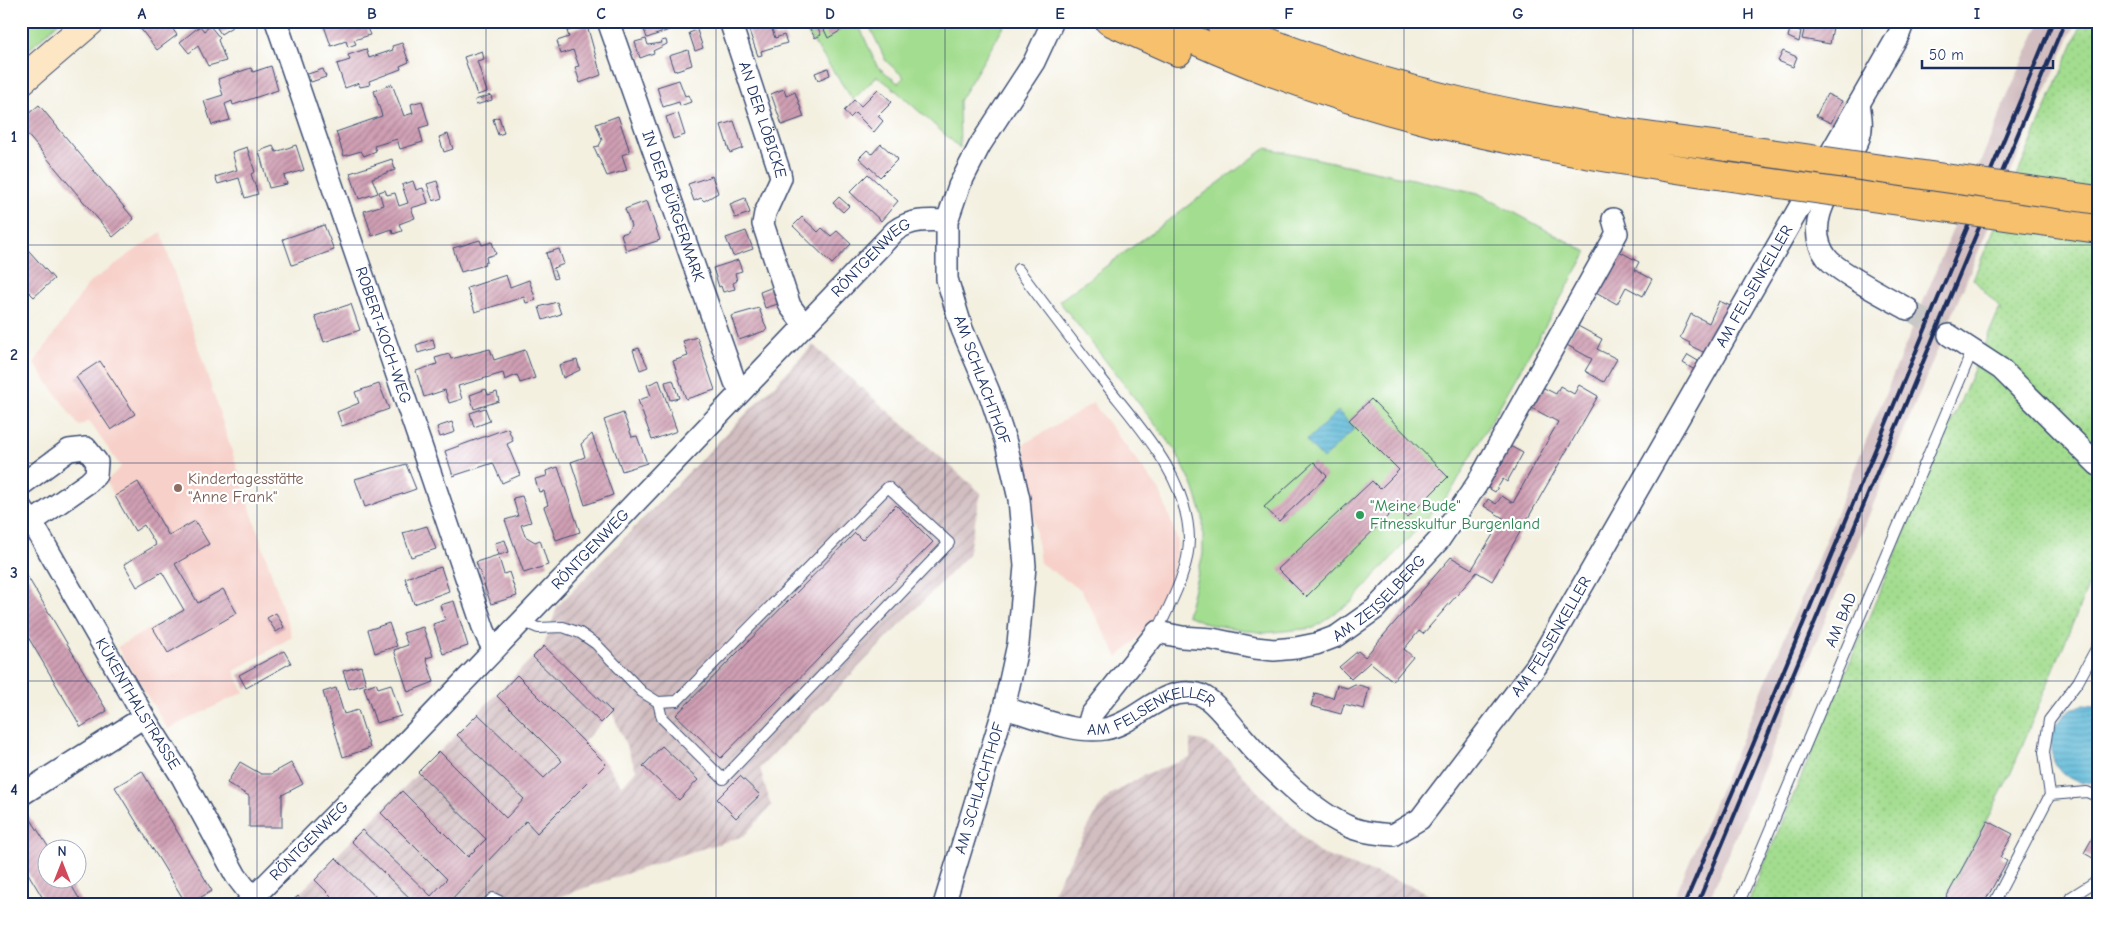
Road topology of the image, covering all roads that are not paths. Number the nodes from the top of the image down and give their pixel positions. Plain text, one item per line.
1 (91, 21) edge
2 (276, 21) edge
3 (608, 21) edge
4 (730, 21) edge
5 (1052, 21) edge
6 (1109, 21) edge
7 (1154, 21) edge
8 (1219, 21) edge
9 (1260, 21) edge
10 (1904, 21) edge
11 (1346, 70) junction
12 (21, 81) edge
13 (1306, 85) junction
14 (1859, 104) junction
15 (2098, 200) edge
16 (1613, 220) dead end
17 (947, 221) junction
18 (2098, 229) edge
19 (1018, 269) dead end
20 (1908, 310) tunnel mouth
21 (804, 326) junction
22 (1949, 334) tunnel mouth
23 (1974, 349) junction
24 (742, 390) junction
25 (2098, 465) edge
26 (21, 485) edge
27 (27, 515) edge
28 (521, 621) junction
29 (1157, 632) junction
30 (2098, 645) edge
31 (496, 648) junction
32 (658, 702) junction
33 (1004, 708) junction
34 (144, 717) junction
35 (1087, 729) junction
36 (21, 794) edge
37 (2050, 795) junction
38 (2098, 797) edge
39 (2098, 880) edge
40 (249, 901) edge
41 (486, 905) edge
42 (508, 905) edge
43 (944, 905) edge
44 (1738, 905) edge
45 (1993, 905) edge
46 (2067, 905) edge

1 - 12 main road
2 - 31 street, ROBERT-KOCH-WEG
3 - 24 street, IN DER BÜRGERMARK
4 - 21 street, AN DER LÖBICKE
5 - 17 street, AM SCHLACHTHOF
6 - 13 highway
7 - 13 highway
8 - 11 highway
9 - 11 highway
10 - 14 street, AM FELSENKELLER
11 - 15 highway, bridge
13 - 18 highway, bridge
14 - 20 street
14 - 35 street, AM FELSENKELLER
16 - 29 street, AM ZEISELBERG
17 - 21 street, RÖNTGENWEG
17 - 33 street, AM SCHLACHTHOF
19 - 29 lane
21 - 24 street, RÖNTGENWEG
22 - 23 street
23 - 25 street
23 - 44 lane, AM BAD
24 - 28 street, RÖNTGENWEG
26 - 27 street
27 - 34 street, KÜKENTHALSTRASSE
28 - 31 street, RÖNTGENWEG
28 - 32 lane
29 - 35 street
30 - 37 lane
31 - 40 street, RÖNTGENWEG
32 - 32 lane
33 - 35 street, AM FELSENKELLER
33 - 43 street, AM SCHLACHTHOF
34 - 36 street
34 - 40 street, KÜKENTHALSTRASSE
37 - 38 lane
37 - 45 lane
39 - 46 lane
41 - 42 lane

